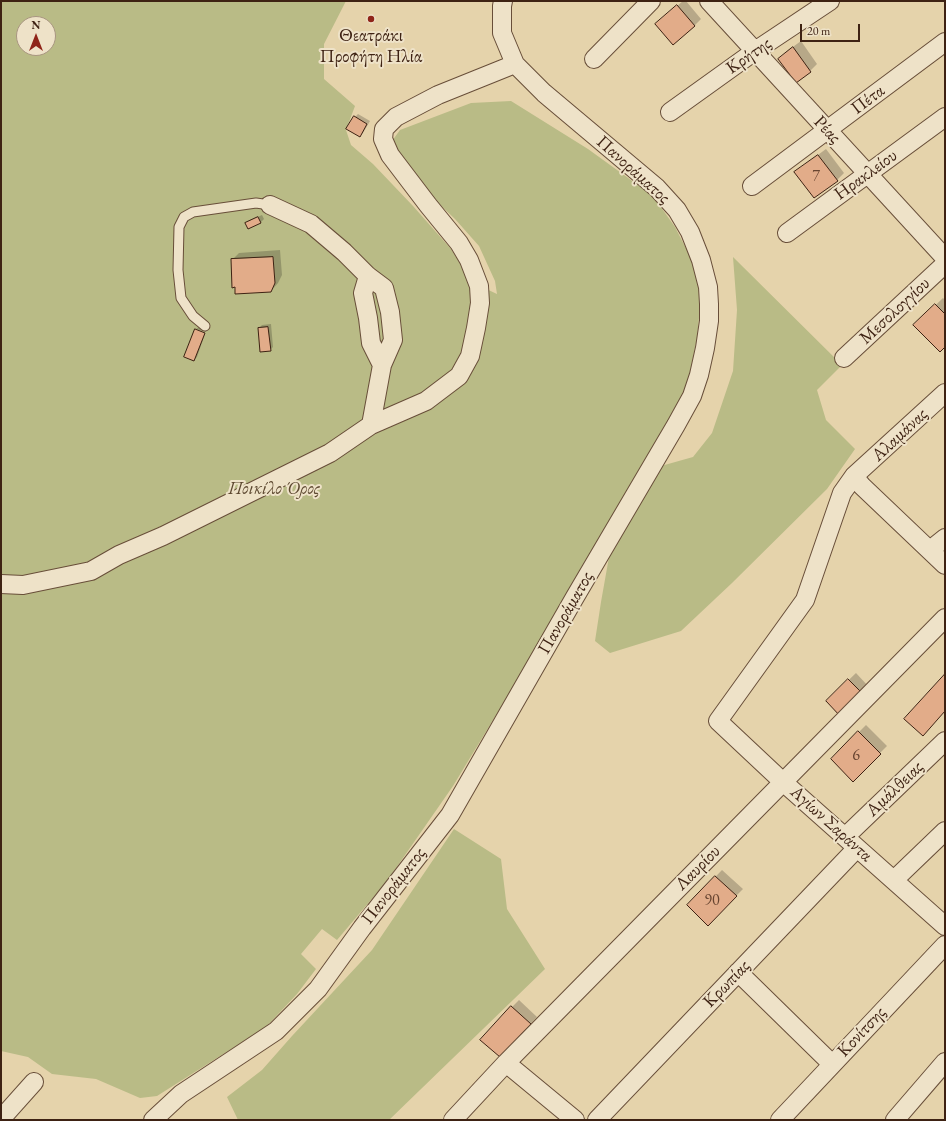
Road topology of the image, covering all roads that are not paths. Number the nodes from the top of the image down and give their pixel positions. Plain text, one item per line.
1 (503, 1) edge
2 (651, 1) edge
3 (709, 1) edge
4 (830, 1) edge
5 (945, 42) edge
6 (755, 51) junction
7 (594, 59) dead end
8 (515, 64) junction
9 (670, 112) dead end
10 (945, 117) edge
11 (827, 130) junction
12 (868, 174) junction
13 (752, 186) dead end
14 (270, 205) joint
15 (787, 233) dead end
16 (945, 258) edge
17 (945, 264) edge
18 (205, 326) dead end
19 (844, 358) dead end
20 (945, 393) edge
21 (371, 425) junction
22 (854, 476) junction
23 (945, 538) edge
24 (930, 550) junction
25 (945, 565) edge
26 (1, 584) edge
27 (945, 618) edge
28 (718, 720) joint
29 (945, 741) edge
30 (783, 782) junction
31 (945, 831) edge
32 (851, 843) junction
33 (894, 880) junction
34 (945, 926) edge
35 (945, 945) edge
36 (738, 972) junction
37 (945, 1062) edge
38 (506, 1063) junction
39 (832, 1064) junction
40 (34, 1082) dead end
41 (164, 1117) edge
42 (1, 1118) edge
43 (453, 1120) edge
44 (575, 1120) edge
45 (596, 1120) edge
46 (780, 1120) edge
47 (895, 1120) edge

1 - 8 street
2 - 7 street
3 - 6 street, Ρέας
4 - 6 street, Κρήτης
5 - 11 street, Πέτα
6 - 9 street, Κρήτης
6 - 11 street, Ρέας
8 - 21 street
8 - 41 street, Πανοράματος
10 - 12 street, Ηρακλείου
11 - 12 street, Ρέας
11 - 13 street, Πέτα
12 - 15 street, Ηρακλείου
12 - 16 street, Ρέας
14 - 18 lane
14 - 21 street
17 - 19 street, Μεσολογγίου
20 - 22 street, Αλαμάνας
21 - 26 street
22 - 24 street
22 - 28 street, Αλαμάνας
23 - 24 street
24 - 25 street
27 - 30 street, Λαυρίου
28 - 30 street, Αγίων Σαράντα
29 - 32 street, Αμάλθειας
30 - 32 street, Αγίων Σαράντα
30 - 38 street, Λαυρίου
31 - 33 street
32 - 33 street, Αγίων Σαράντα
32 - 36 street, Κρωπίας
33 - 34 street, Αγίων Σαράντα
35 - 39 street, Κονίτσης
36 - 39 street
36 - 45 street, Κρωπίας
37 - 47 street
38 - 43 street, Λαυρίου
38 - 44 street
39 - 46 street, Κονίτσης
40 - 42 street

